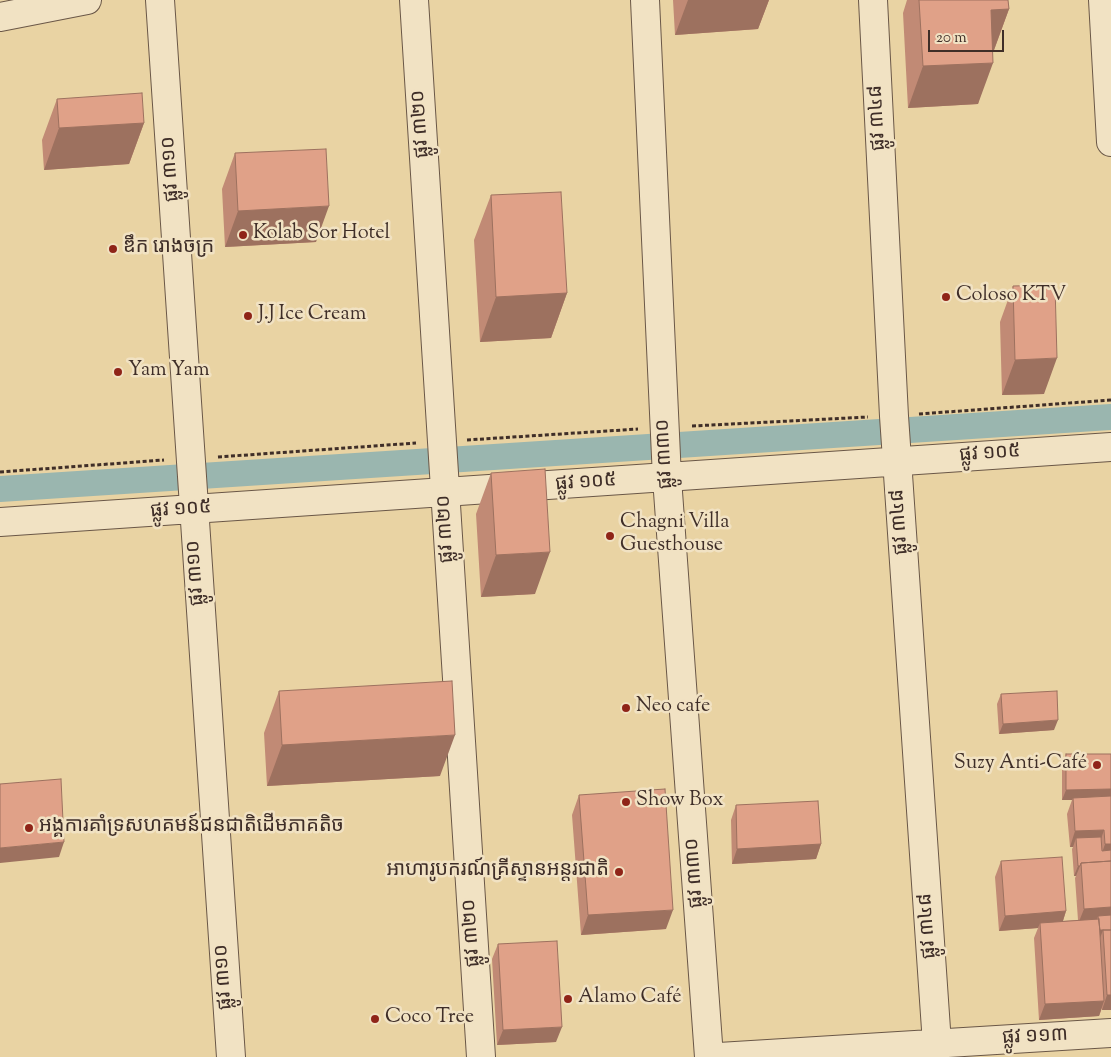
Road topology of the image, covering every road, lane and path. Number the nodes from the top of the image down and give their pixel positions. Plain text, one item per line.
1 (87, 0) edge
2 (160, 0) edge
3 (414, 0) edge
4 (645, 0) edge
5 (873, 0) edge
6 (1103, 0) edge
7 (0, 17) edge
8 (1111, 142) edge
9 (1111, 400) edge
10 (894, 416) junction
11 (664, 427) junction
12 (442, 442) junction
13 (1111, 447) edge
14 (897, 454) junction
15 (190, 459) junction
16 (666, 469) junction
17 (0, 472) edge
18 (444, 484) junction
19 (192, 498) junction
20 (0, 522) edge
21 (1111, 1033) edge
22 (937, 1044) junction
23 (231, 1057) edge
24 (481, 1057) edge
25 (709, 1057) edge
26 (719, 1057) edge

1 - 7 street
2 - 15 street, ផ្លូវ ៣១០
3 - 12 street, ផ្លូវ ៣២០
4 - 11 street, ផ្លូវ ៣៣០
5 - 10 street, ផ្លូវ ៣៤៨
6 - 8 street
9 - 10 path
10 - 11 path
10 - 14 street, ផ្លូវ ៣៤៨
11 - 12 path
11 - 16 street, ផ្លូវ ៣៣០
12 - 15 path
12 - 18 street, ផ្លូវ ៣២០
13 - 14 street, ផ្លូវ ១០៥
14 - 16 street, ផ្លូវ ១០៥
14 - 22 street, ផ្លូវ ៣៤៨
15 - 17 path
15 - 19 street, ផ្លូវ ៣១០
16 - 18 street, ផ្លូវ ១០៥
16 - 25 street, ផ្លូវ ៣៣០
18 - 19 street, ផ្លូវ ១០៥
18 - 24 street, ផ្លូវ ៣២០
19 - 20 street, ផ្លូវ ១០៥
19 - 23 street, ផ្លូវ ៣១០
21 - 22 street, ផ្លូវ ១១៣
22 - 26 street, ផ្លូវ ១១៣

